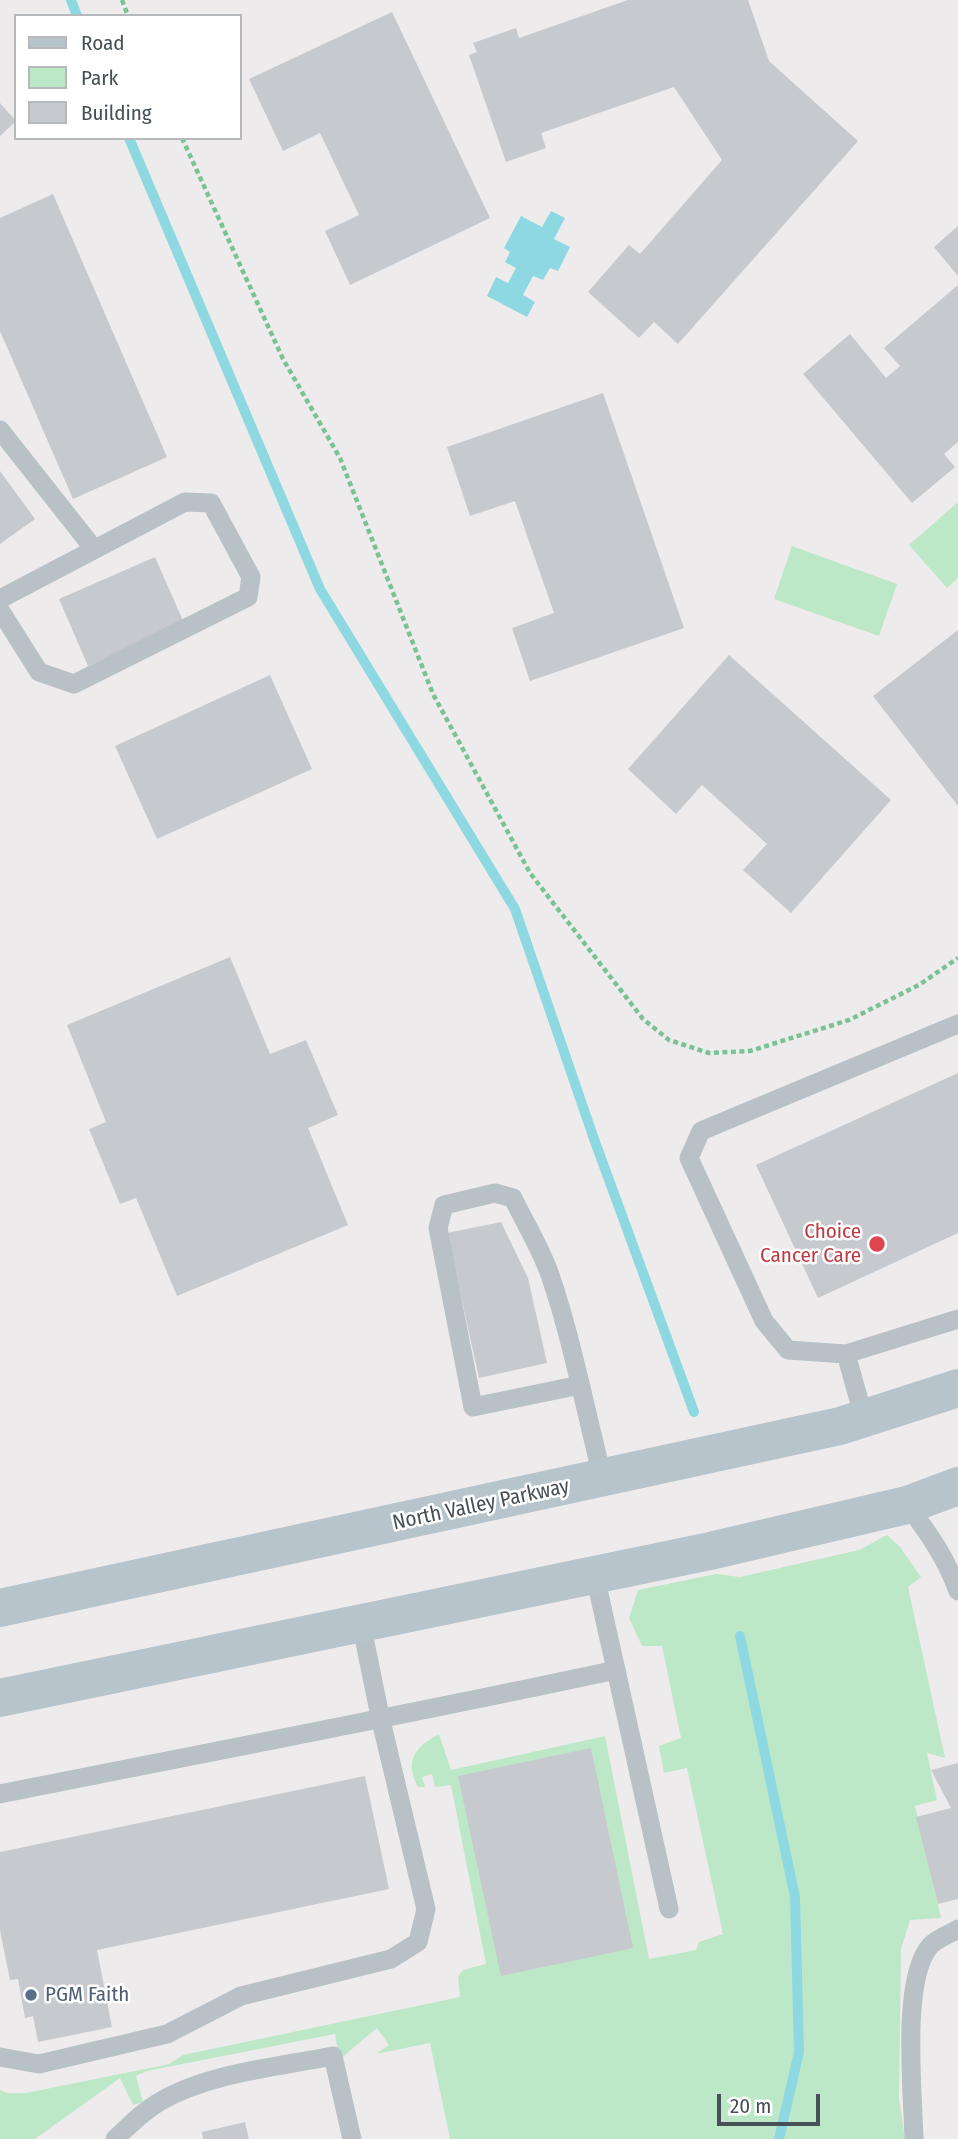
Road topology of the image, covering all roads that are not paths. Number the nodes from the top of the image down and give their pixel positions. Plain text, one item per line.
1 (0, 430) edge
2 (94, 549) junction
3 (0, 598) edge
4 (0, 610) edge
5 (958, 1024) edge
6 (958, 1319) edge
7 (846, 1353) junction
8 (580, 1385) junction
9 (958, 1388) edge
10 (864, 1418) junction
11 (603, 1479) junction
12 (958, 1486) edge
13 (907, 1504) junction
14 (596, 1576) junction
15 (958, 1591) edge
16 (0, 1608) edge
17 (361, 1623) junction
18 (616, 1670) junction
19 (0, 1698) edge
20 (381, 1721) junction
21 (0, 1794) edge
22 (669, 1909) dead end
23 (958, 1929) edge
24 (0, 2057) edge
25 (115, 2139) edge
26 (352, 2139) edge
27 (914, 2139) edge

1 - 2 lane
2 - 3 lane
2 - 4 lane
5 - 7 lane
6 - 7 lane
7 - 10 lane
8 - 8 lane
8 - 11 lane
9 - 10 main road, North Valley Parkway
10 - 11 main road, North Valley Parkway
11 - 16 main road, North Valley Parkway
12 - 13 main road
13 - 14 main road
13 - 15 lane
14 - 17 main road
14 - 18 lane
17 - 19 main road
17 - 20 lane
18 - 20 lane
18 - 22 lane
20 - 21 lane
20 - 24 lane
23 - 27 lane
25 - 26 lane

